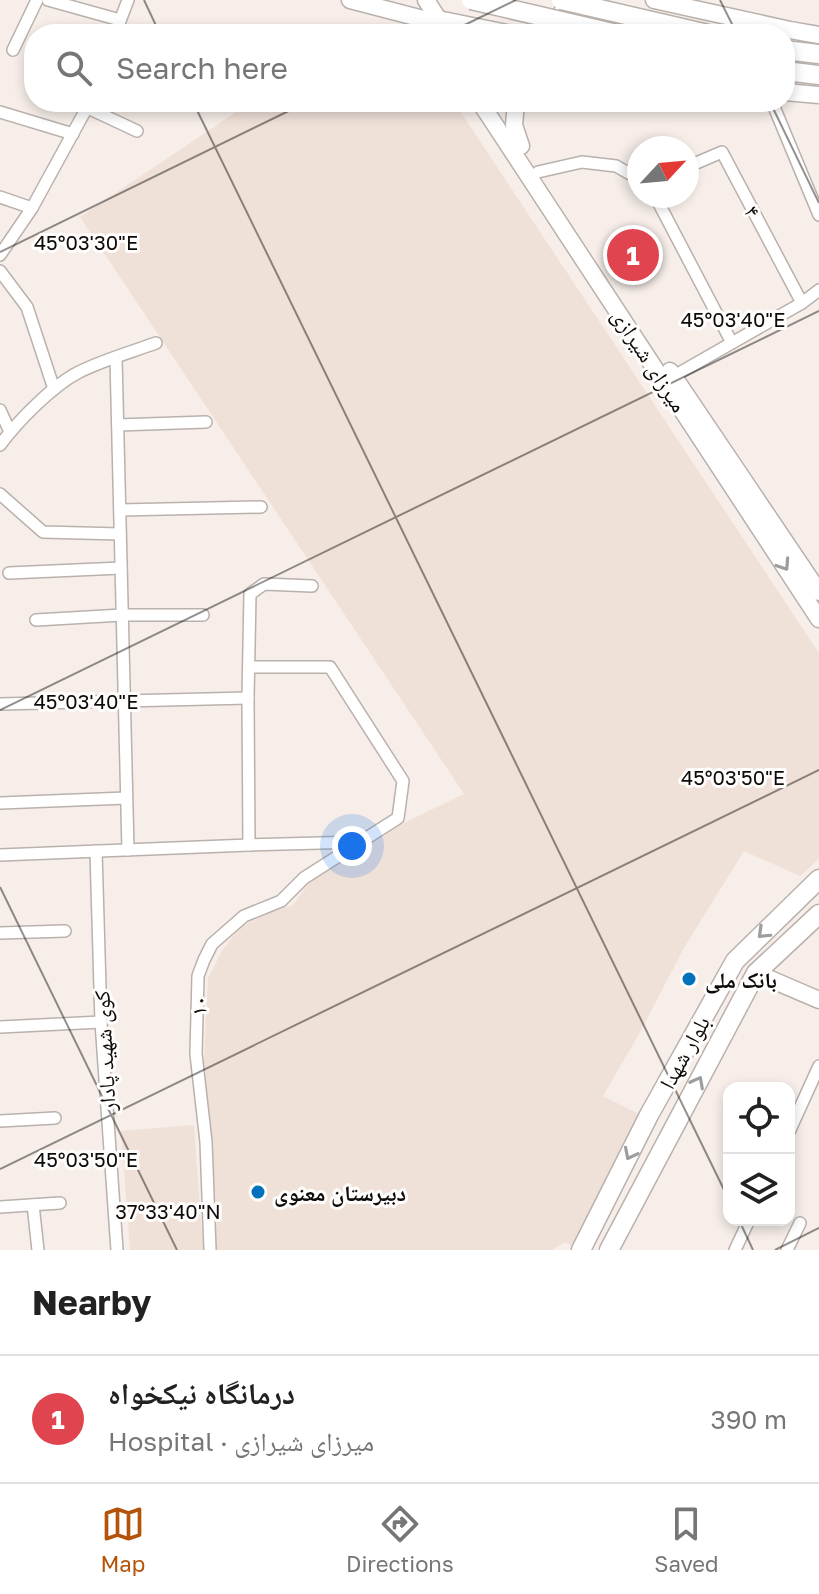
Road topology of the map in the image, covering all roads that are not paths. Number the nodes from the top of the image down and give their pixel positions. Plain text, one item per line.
1 (37, 0) edge
2 (48, 0) edge
3 (128, 0) edge
4 (350, 0) edge
5 (414, 0) edge
6 (426, 0) edge
7 (471, 0) edge
8 (561, 0) edge
9 (569, 0) edge
10 (654, 0) edge
11 (120, 20) junction
12 (25, 24) edge
13 (119, 24) edge
14 (433, 24) edge
15 (562, 24) edge
16 (574, 24) edge
17 (665, 24) edge
18 (767, 24) edge
19 (24, 27) edge
20 (795, 30) edge
21 (819, 35) edge
22 (13, 50) dead end
23 (795, 51) edge
24 (819, 54) edge
25 (795, 72) edge
26 (819, 75) edge
27 (795, 93) edge
28 (819, 95) edge
29 (0, 112) edge
30 (85, 112) edge
31 (102, 112) edge
32 (487, 112) edge
33 (499, 112) edge
34 (515, 112) edge
35 (776, 112) edge
36 (137, 131) dead end
37 (73, 134) junction
38 (521, 146) junction
39 (699, 162) edge
40 (538, 172) junction
41 (627, 172) edge
42 (0, 197) edge
43 (32, 208) junction
44 (661, 208) edge
45 (819, 215) edge
46 (0, 255) edge
47 (0, 271) edge
48 (819, 290) edge
49 (802, 303) junction
50 (156, 343) dead end
51 (732, 343) junction
52 (116, 358) junction
53 (674, 376) junction
54 (54, 389) junction
55 (0, 410) edge
56 (206, 422) dead end
57 (118, 425) junction
58 (10, 432) junction
59 (0, 445) edge
60 (0, 494) edge
61 (261, 507) dead end
62 (120, 510) junction
63 (120, 534) junction
64 (121, 568) junction
65 (9, 573) dead end
66 (312, 586) dead end
67 (819, 592) edge
68 (122, 615) junction
69 (203, 615) dead end
70 (819, 619) edge
71 (36, 620) dead end
72 (249, 667) junction
73 (248, 698) junction
74 (124, 702) junction
75 (0, 704) edge
76 (126, 798) junction
77 (0, 803) edge
78 (358, 842) junction
79 (249, 845) junction
80 (128, 850) junction
81 (96, 851) junction
82 (0, 855) edge
83 (818, 883) edge
84 (819, 914) edge
85 (65, 931) dead end
86 (0, 933) edge
87 (756, 973) junction
88 (819, 1000) edge
89 (101, 1022) junction
90 (0, 1027) edge
91 (819, 1066) edge
92 (55, 1118) dead end
93 (795, 1119) edge
94 (0, 1121) edge
95 (60, 1203) dead end
96 (33, 1205) junction
97 (0, 1207) edge
98 (800, 1223) dead end
99 (746, 1226) edge
100 (38, 1250) edge
101 (117, 1250) edge
102 (210, 1250) edge
103 (581, 1250) edge
104 (609, 1250) edge
105 (735, 1250) edge
106 (787, 1250) edge

1 - 12 street
2 - 11 street
3 - 11 street
4 - 14 main road
5 - 14 main road
6 - 14 main road
7 - 16 main road, bridge
8 - 17 main road, bridge
9 - 15 main road
10 - 18 main road
11 - 13 street
19 - 22 street
20 - 21 main road
23 - 24 main road
25 - 26 main road
27 - 28 main road
29 - 37 street
30 - 37 street
31 - 36 street
32 -> 70 main road, میرزای شیرازی
33 - 38 main road, میرزای شیرازی
34 - 38 main road
35 - 45 street
37 - 43 street
38 - 40 main road, میرزای شیرازی
39 - 49 street, ۴
40 - 41 street
40 - 53 main road, میرزای شیرازی
42 - 43 street
43 - 46 street
44 - 51 street
47 - 54 street
48 - 49 street
49 - 51 street
50 - 52 street
51 - 53 street
52 - 54 street
52 - 57 street
53 - 67 main road, میرزای شیرازی
54 - 58 street
55 - 58 street
56 - 57 street
57 - 62 street
58 - 59 street
60 - 63 street
61 - 62 street
62 - 63 street
63 - 64 street
64 - 65 street
64 - 68 street
66 - 72 street
68 - 69 street
68 - 71 street
68 - 74 street
72 - 73 street
72 - 78 street, ۱۰
73 - 74 street
73 - 79 street
74 - 75 street
74 - 76 street
76 - 77 street
76 - 80 street
78 - 79 street
78 - 102 street, ۱۰
79 - 80 street
80 - 81 street
81 - 82 street
81 - 89 street, کوی شهید پادار
83 -> 103 main road, بلوار شهدا
84 - 87 main road, بلوار شهدا
85 - 86 street
87 - 88 main road
104 -> 87 main road, بلوار شهدا
89 - 90 street
89 - 101 street, کوی شهید پادار
91 - 93 street
92 - 94 street
95 - 96 street
96 - 97 street
96 - 100 street
98 - 106 street
99 - 105 street

